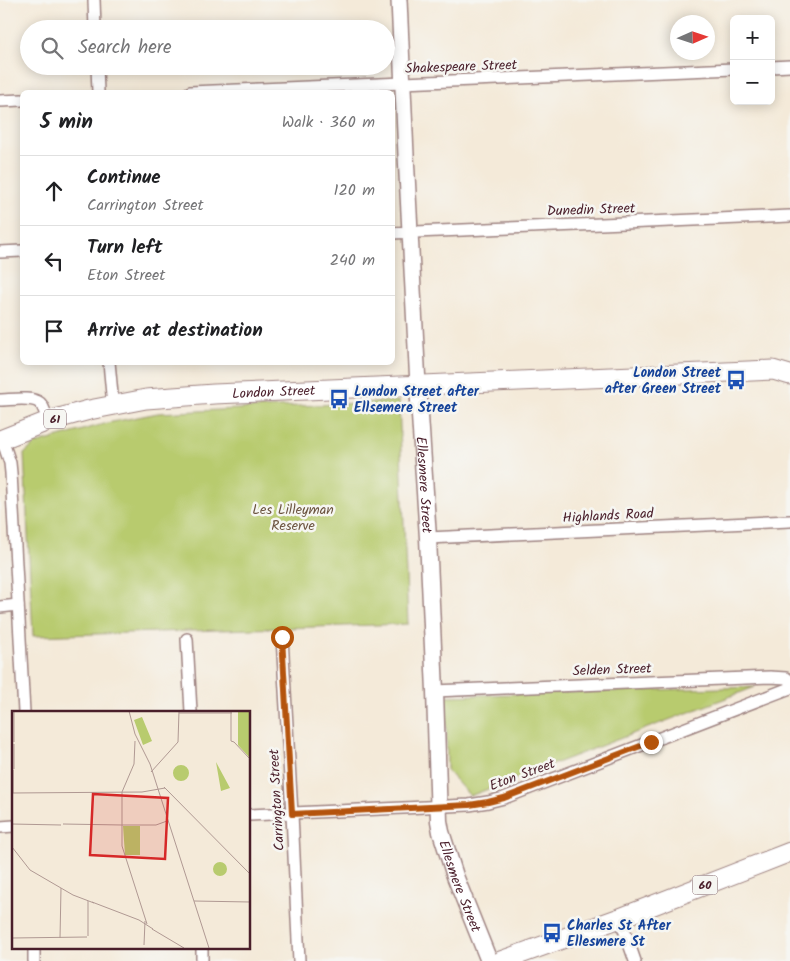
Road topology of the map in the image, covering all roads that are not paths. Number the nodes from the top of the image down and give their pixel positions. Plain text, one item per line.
1 (94, 0) edge
2 (400, 0) edge
3 (95, 20) edge
4 (790, 66) edge
5 (775, 67) edge
6 (730, 69) edge
7 (97, 75) edge
8 (403, 83) junction
9 (98, 90) edge
10 (237, 90) edge
11 (20, 100) edge
12 (0, 101) edge
13 (790, 216) edge
14 (410, 232) junction
15 (395, 233) edge
16 (20, 251) edge
17 (0, 252) edge
18 (109, 365) edge
19 (784, 370) edge
20 (418, 385) junction
21 (0, 400) edge
22 (113, 405) junction
23 (48, 421) junction
24 (1, 440) edge
25 (790, 521) edge
26 (428, 538) junction
27 (18, 605) junction
28 (0, 607) edge
29 (282, 637) dead end
30 (188, 640) dead end
31 (790, 681) edge
32 (790, 688) edge
33 (435, 691) junction
34 (24, 711) edge
35 (191, 711) edge
36 (438, 806) junction
37 (292, 814) junction
38 (250, 815) edge
39 (790, 852) edge
40 (620, 918) junction
41 (34, 948) edge
42 (202, 948) edge
43 (34, 961) edge
44 (202, 961) edge
45 (299, 961) edge
46 (489, 961) edge
47 (501, 961) edge
48 (635, 961) edge

1 - 3 street
2 - 8 street, Ellesmere Street
4 - 5 street
6 - 8 street, Shakespeare Street
7 - 9 street
8 - 10 street, Shakespeare Street
8 - 14 street, Ellesmere Street
11 - 12 street
13 - 14 street, Dunedin Street
14 - 15 street, Dunedin Street
14 - 20 street, Ellesmere Street
16 - 17 street
18 - 22 street
19 - 20 main road, London Street / 61
20 - 22 main road, London Street / 61
20 - 26 main road, Ellesmere Street
21 - 23 street
22 - 23 main road, London Street / 61
23 - 24 main road, London Street / 61
24 - 27 street
25 - 26 street, Highlands Road
26 - 33 main road, Ellesmere Street
27 - 28 street
27 - 34 street
29 - 37 street, Carrington Street
30 - 35 street
31 - 33 street, Selden Street
32 - 36 street, Eton Street
33 - 36 main road, Ellesmere Street
36 - 37 street, Eton Street
36 - 46 main road, Ellesmere Street
37 - 38 street, Eton Street
37 - 45 street, Carrington Street
39 - 40 main road, 60
40 - 47 main road, 60
40 - 48 street
41 - 43 street
42 - 44 street

